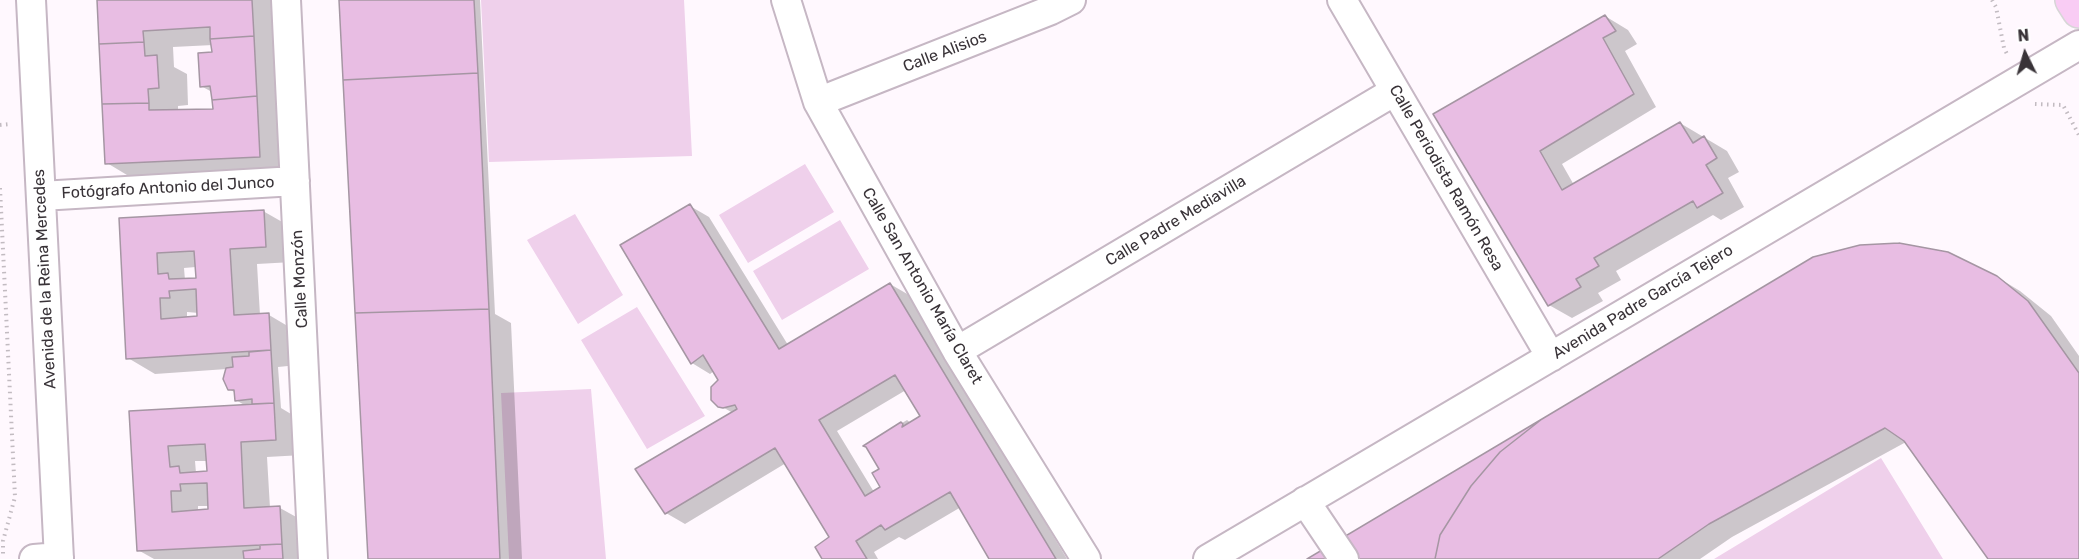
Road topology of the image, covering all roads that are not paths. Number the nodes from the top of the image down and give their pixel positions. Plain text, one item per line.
1 (31, 0) edge
2 (286, 0) edge
3 (786, 0) edge
4 (1342, 0) edge
5 (2072, 0) edge
6 (1056, 3) edge
7 (2079, 11) edge
8 (2079, 45) edge
9 (1395, 91) junction
10 (818, 102) junction
11 (295, 181) junction
12 (41, 196) junction
13 (957, 351) junction
14 (1551, 357) junction
15 (1305, 501) junction
16 (1239, 551) edge
17 (51, 558) edge
18 (313, 559) edge
19 (1086, 559) edge
20 (1208, 559) edge
21 (1344, 559) edge

1 - 12 street, Avenida de la Reina Mercedes
2 - 11 street, Calle Monzón
3 - 10 street, Calle San Antonio María Claret
4 - 9 street, Calle Periodista Ramón Resa
5 - 7 main road
6 - 10 street, Calle Alisios
8 - 14 street, Avenida Padre García Tejero
9 - 13 street, Calle Padre Mediavilla
9 - 14 street, Calle Periodista Ramón Resa
10 - 13 street, Calle San Antonio María Claret
11 - 12 street, Fotógrafo Antonio del Junco
11 - 18 street, Calle Monzón
12 - 17 street, Avenida de la Reina Mercedes
13 - 19 street, Calle San Antonio María Claret
14 - 15 street, Avenida Padre García Tejero
15 - 16 street, Avenida Padre García Tejero
15 - 21 street
16 - 20 street, Avenida Padre García Tejero

